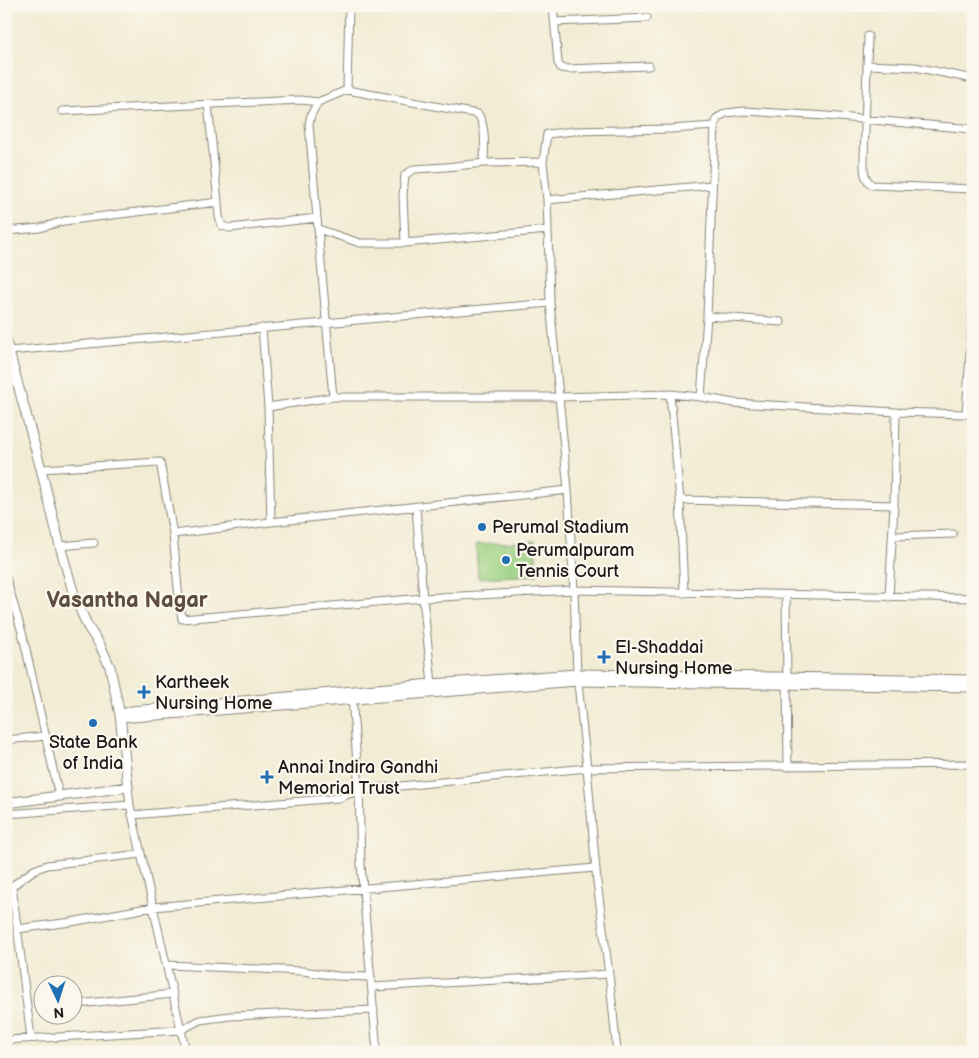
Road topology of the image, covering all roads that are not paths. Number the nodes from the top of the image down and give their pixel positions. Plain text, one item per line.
1 (349, 6) edge
2 (553, 6) edge
3 (647, 18) dead end
4 (554, 22) junction
5 (868, 36) dead end
6 (868, 65) junction
7 (649, 66) dead end
8 (973, 79) edge
9 (347, 90) junction
10 (318, 102) junction
11 (208, 104) junction
12 (62, 111) dead end
13 (865, 120) junction
14 (715, 126) junction
15 (973, 129) edge
16 (543, 162) junction
17 (484, 163) junction
18 (712, 185) junction
19 (973, 189) edge
20 (547, 200) junction
21 (218, 202) junction
22 (317, 218) junction
23 (318, 229) junction
24 (548, 230) junction
25 (6, 232) edge
26 (405, 243) junction
27 (550, 304) junction
28 (973, 309) edge
29 (707, 316) junction
30 (327, 322) junction
31 (781, 322) dead end
32 (262, 328) junction
33 (6, 341) edge
34 (9, 351) junction
35 (11, 374) edge
36 (670, 394) junction
37 (333, 397) junction
38 (559, 397) junction
39 (701, 397) junction
40 (268, 407) junction
41 (896, 412) junction
42 (970, 414) edge
43 (41, 469) junction
44 (568, 490) junction
45 (680, 500) junction
46 (894, 505) junction
47 (416, 507) junction
48 (271, 522) junction
49 (173, 534) junction
50 (953, 534) dead end
51 (893, 536) junction
52 (94, 543) dead end
53 (60, 546) junction
54 (6, 578) edge
55 (574, 590) junction
56 (684, 593) junction
57 (786, 595) junction
58 (889, 597) junction
59 (423, 598) junction
60 (973, 598) edge
61 (577, 677) junction
62 (973, 680) edge
63 (787, 681) junction
64 (432, 684) junction
65 (973, 687) edge
66 (352, 695) junction
67 (120, 715) junction
68 (46, 736) junction
69 (6, 740) edge
70 (973, 764) edge
71 (788, 766) junction
72 (587, 768) junction
73 (128, 786) junction
74 (359, 790) junction
75 (59, 796) junction
76 (6, 803) edge
77 (130, 806) junction
78 (6, 814) edge
79 (132, 815) junction
80 (141, 854) junction
81 (596, 868) junction
82 (9, 886) edge
83 (364, 888) junction
84 (153, 907) junction
85 (18, 929) junction
86 (166, 965) junction
87 (609, 974) junction
88 (371, 977) junction
89 (372, 988) junction
90 (173, 994) junction
91 (82, 1004) edge
92 (374, 1010) junction
93 (181, 1030) junction
94 (31, 1038) junction
95 (6, 1040) edge
96 (186, 1052) edge
97 (377, 1052) edge
98 (617, 1052) edge

1 - 9 street
2 - 4 street
3 - 4 street
4 - 7 street
5 - 6 street
6 - 8 street
6 - 13 street
9 - 10 street
9 - 17 street
10 - 11 street
10 - 22 street
11 - 12 street
11 - 21 street
13 - 14 street
13 - 15 street
13 - 19 street
14 - 16 street
14 - 18 street
16 - 17 street
16 - 20 street
17 - 26 street
18 - 20 street
18 - 29 street
20 - 24 street
21 - 22 street
21 - 25 street
22 - 23 street
23 - 26 street
23 - 30 street
24 - 26 street
24 - 27 street
27 - 30 street
27 - 38 street
28 - 42 street
29 - 31 street
29 - 39 street
30 - 32 street
30 - 37 street
32 - 34 street
32 - 40 street
33 - 34 street
34 - 35 street
35 - 43 street
36 - 38 street
36 - 39 street
36 - 45 street
37 - 38 street
37 - 40 street
38 - 44 street
39 - 41 street
40 - 48 street
41 - 42 street
41 - 46 street
43 - 49 street
43 - 53 street
44 - 47 street
44 - 55 street
45 - 46 street
45 - 56 street
46 - 51 street
47 - 48 street
47 - 59 street
48 - 49 street
49 - 59 street
50 - 51 street
51 - 58 street
52 - 53 street
53 - 67 street
54 - 68 street
55 - 56 street
55 - 59 street
55 - 61 street
56 - 57 street
57 - 58 street
57 - 63 street
58 - 60 street
59 - 64 street
61 - 63 street
61 - 64 street
61 - 66 street
61 - 72 street
62 - 63 street
63 - 65 street
63 - 71 street
64 - 66 street
66 - 67 street
66 - 74 street
67 - 73 street
68 - 69 street
68 - 75 street
70 - 71 street
71 - 72 street
72 - 74 street
72 - 81 street
73 - 75 street
73 - 77 street
74 - 79 street
74 - 83 street
75 - 76 street
77 - 78 street
77 - 79 street
79 - 80 street
80 - 82 street
80 - 84 street
81 - 83 street
81 - 87 street
82 - 85 street
83 - 84 street
83 - 88 street
84 - 85 street
84 - 86 street
85 - 94 street
86 - 88 street
86 - 90 street
87 - 89 street
87 - 98 street
88 - 89 street
89 - 92 street
90 - 91 street
90 - 93 street
92 - 93 street
92 - 97 street
93 - 94 street
93 - 96 street
94 - 95 street

